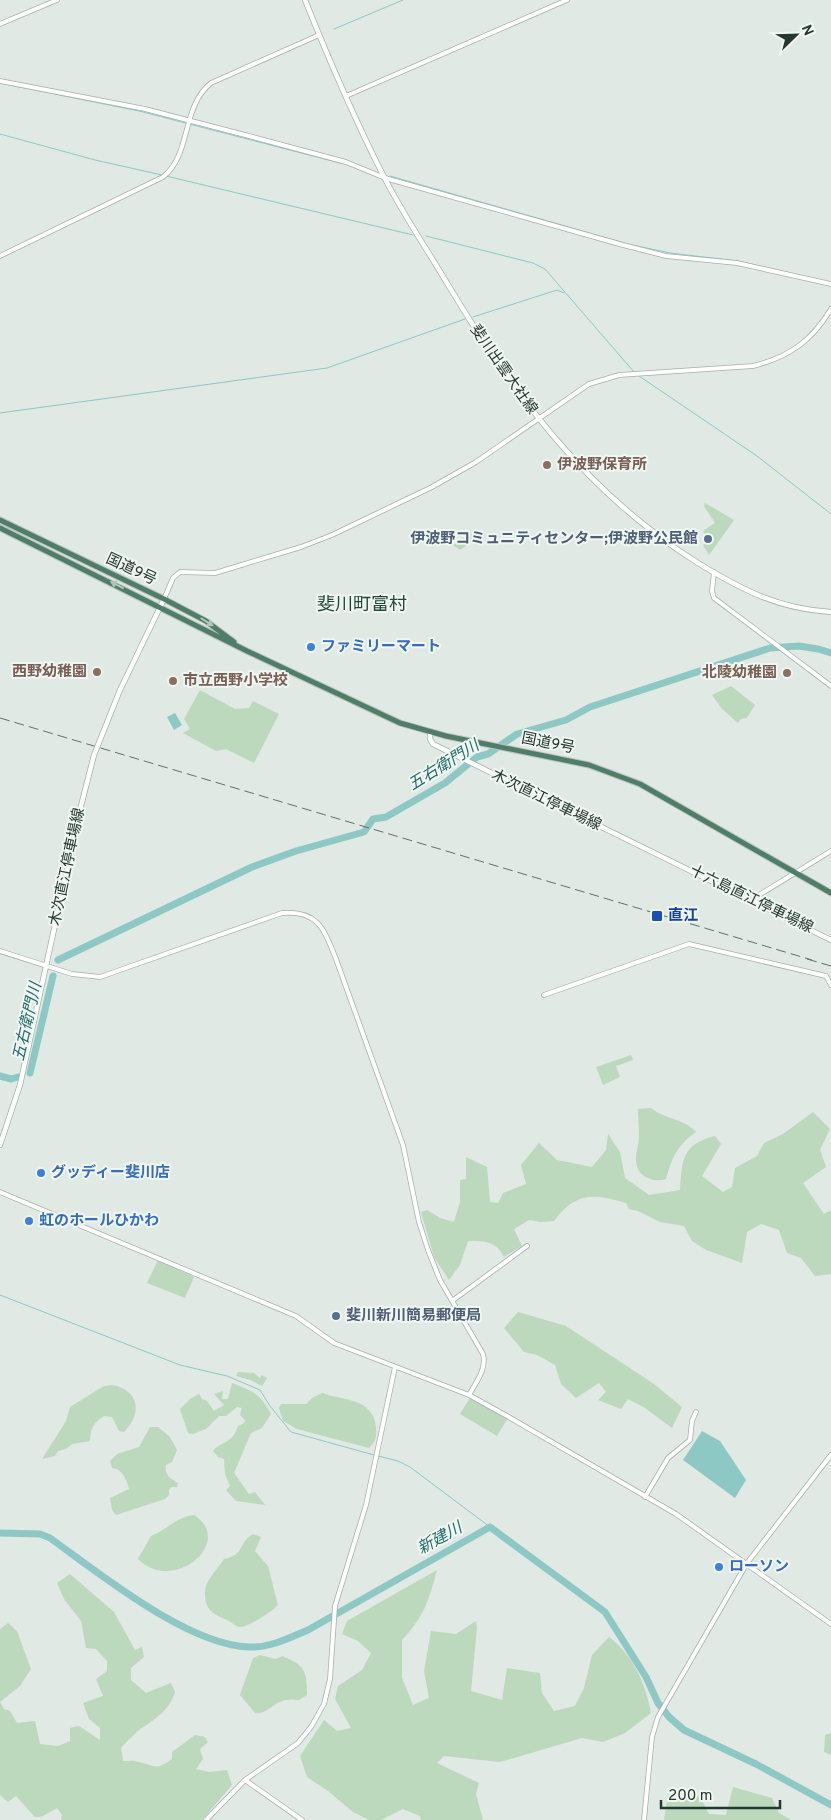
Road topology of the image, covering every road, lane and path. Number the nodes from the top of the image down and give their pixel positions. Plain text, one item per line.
1 (57, 0) edge
2 (304, 0) edge
3 (567, 0) edge
4 (0, 24) edge
5 (319, 35) junction
6 (0, 81) edge
7 (346, 96) junction
8 (189, 120) junction
9 (385, 178) junction
10 (0, 256) edge
11 (831, 284) edge
12 (831, 309) edge
13 (539, 420) junction
14 (0, 520) edge
15 (0, 528) edge
16 (714, 572) junction
17 (164, 599) junction
18 (160, 608) junction
19 (831, 612) edge
20 (247, 651) junction
21 (831, 686) edge
22 (430, 732) junction
23 (831, 851) edge
24 (671, 861) joint
25 (795, 873) junction
26 (831, 893) edge
27 (753, 902) junction
28 (831, 940) edge
29 (0, 951) edge
30 (47, 965) junction
31 (831, 985) edge
32 (544, 995) dead end
33 (0, 1145) edge
34 (0, 1192) edge
35 (527, 1246) dead end
36 (452, 1301) junction
37 (396, 1367) junction
38 (469, 1395) junction
39 (696, 1412) dead end
40 (831, 1454) edge
41 (645, 1497) junction
42 (747, 1563) junction
43 (831, 1624) edge
44 (245, 1780) junction
45 (206, 1820) edge
46 (302, 1820) edge
47 (644, 1820) edge

1 - 4 street
2 - 5 main road, 斐川出雲大社線
3 - 7 street
5 - 7 main road, 斐川出雲大社線
5 - 8 street
6 - 8 street
7 - 9 main road, 斐川出雲大社線
8 - 9 street
8 - 10 street
9 - 11 street
9 - 13 main road, 斐川出雲大社線
12 - 13 street
13 - 16 main road, 斐川出雲大社線
13 - 17 street
14 - 17 highway, 国道9号
18 -> 15 highway, 国道9号
16 - 19 main road, 斐川出雲大社線
16 - 21 street
17 - 18 main road, 木次直江停車場線
17 -> 20 highway, 国道9号
18 - 20 highway, 国道9号
18 - 30 main road, 木次直江停車場線, bridge
20 - 22 highway, 国道9号
22 - 24 main road, 木次直江停車場線
22 - 25 highway, 国道9号
23 - 25 street
24 - 27 main road, 十六島直江停車場線
25 - 26 highway, 国道9号
25 - 27 street
27 - 28 main road, 十六島直江停車場線
29 - 30 street
30 - 33 main road, 木次直江停車場線
30 - 36 street
31 - 32 street
34 - 37 street
35 - 36 street
36 - 38 street
37 - 38 street
37 - 44 street
38 - 41 street
39 - 41 street
40 - 42 street
41 - 42 street
42 - 43 street
42 - 47 street
44 - 45 street
44 - 46 street

